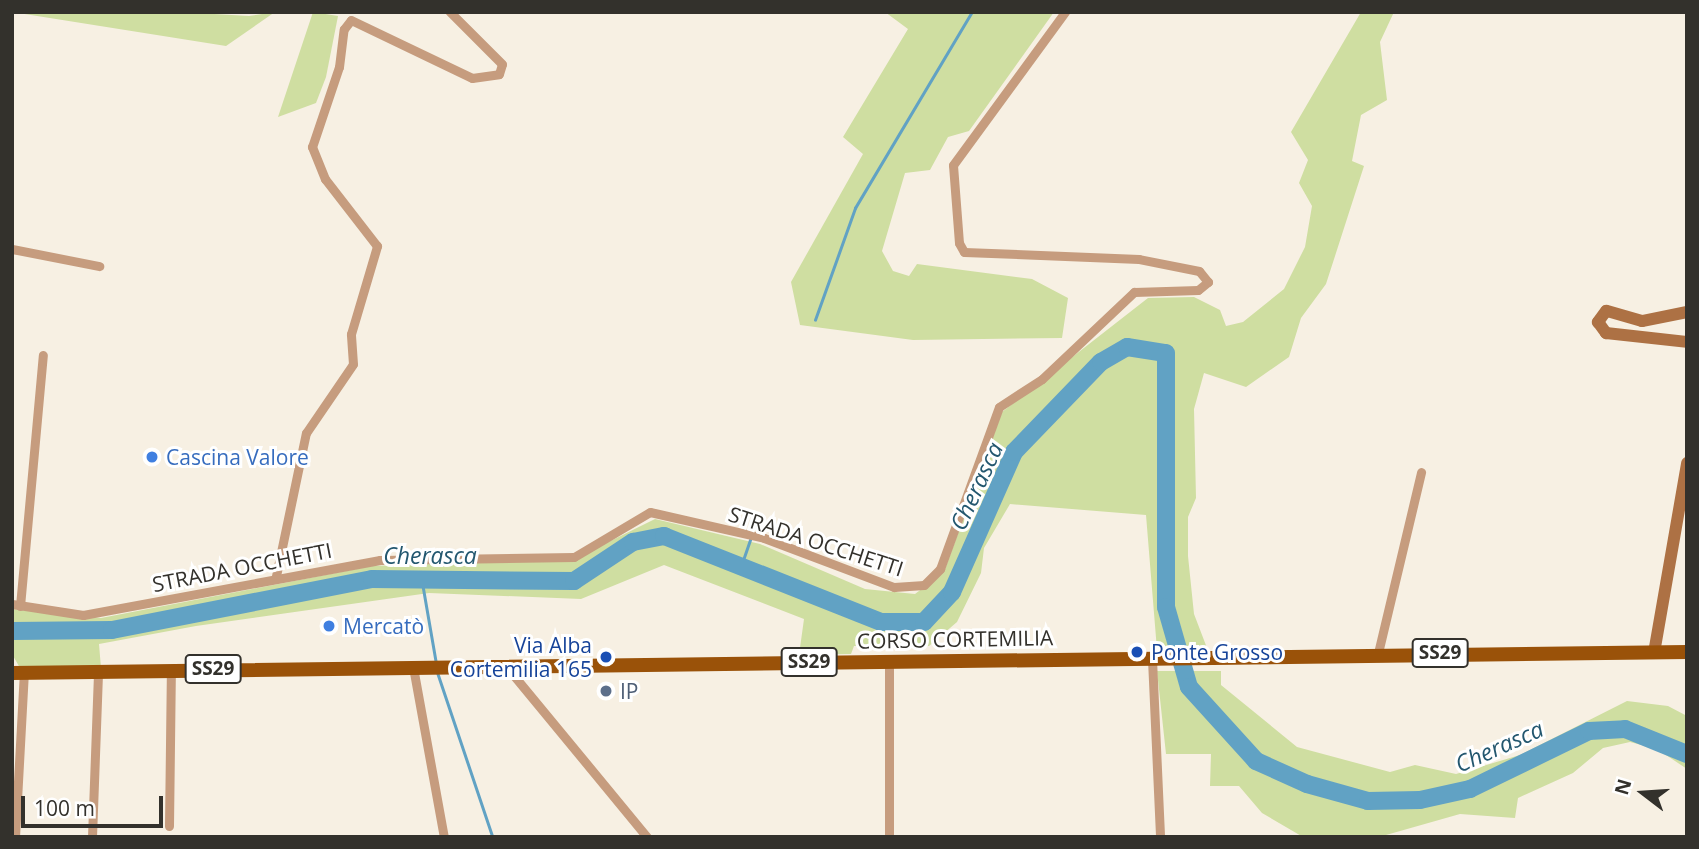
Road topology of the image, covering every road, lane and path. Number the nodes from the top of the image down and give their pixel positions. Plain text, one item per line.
1 (450, 12) edge
2 (1065, 12) edge
3 (12, 249) edge
4 (99, 266) dead end
5 (1687, 312) edge
6 (1687, 342) edge
7 (43, 355) dead end
8 (1687, 463) edge
9 (1421, 472) dead end
10 (276, 576) junction
11 (16, 605) edge
12 (1687, 652) edge
13 (1378, 653) junction
14 (1654, 653) junction
15 (1155, 659) junction
16 (889, 661) junction
17 (506, 666) junction
18 (413, 667) junction
19 (171, 670) junction
20 (98, 672) junction
21 (18, 673) edge
22 (169, 826) dead end
23 (15, 837) edge
24 (92, 837) edge
25 (444, 837) edge
26 (647, 837) edge
27 (889, 837) edge
28 (1160, 837) edge

1 - 10 street
2 - 10 street, STRADA OCCHETTI
3 - 4 street
5 - 6 street
7 - 11 street
8 - 14 street
9 - 13 street
10 - 11 street, STRADA OCCHETTI
12 - 14 main road, SS29
13 - 14 main road, SS29
13 - 15 main road, SS29
15 - 16 main road, CORSO CORTEMILIA / SS29
15 - 28 street
16 - 17 main road, CORSO CORTEMILIA / SS29
16 - 27 street
17 - 18 main road, CORSO CORTEMILIA / SS29
17 - 26 street
18 - 19 main road, SS29
18 - 25 street
19 - 20 main road, SS29
19 - 22 street
20 - 21 main road, SS29
20 - 24 street
21 - 23 street

